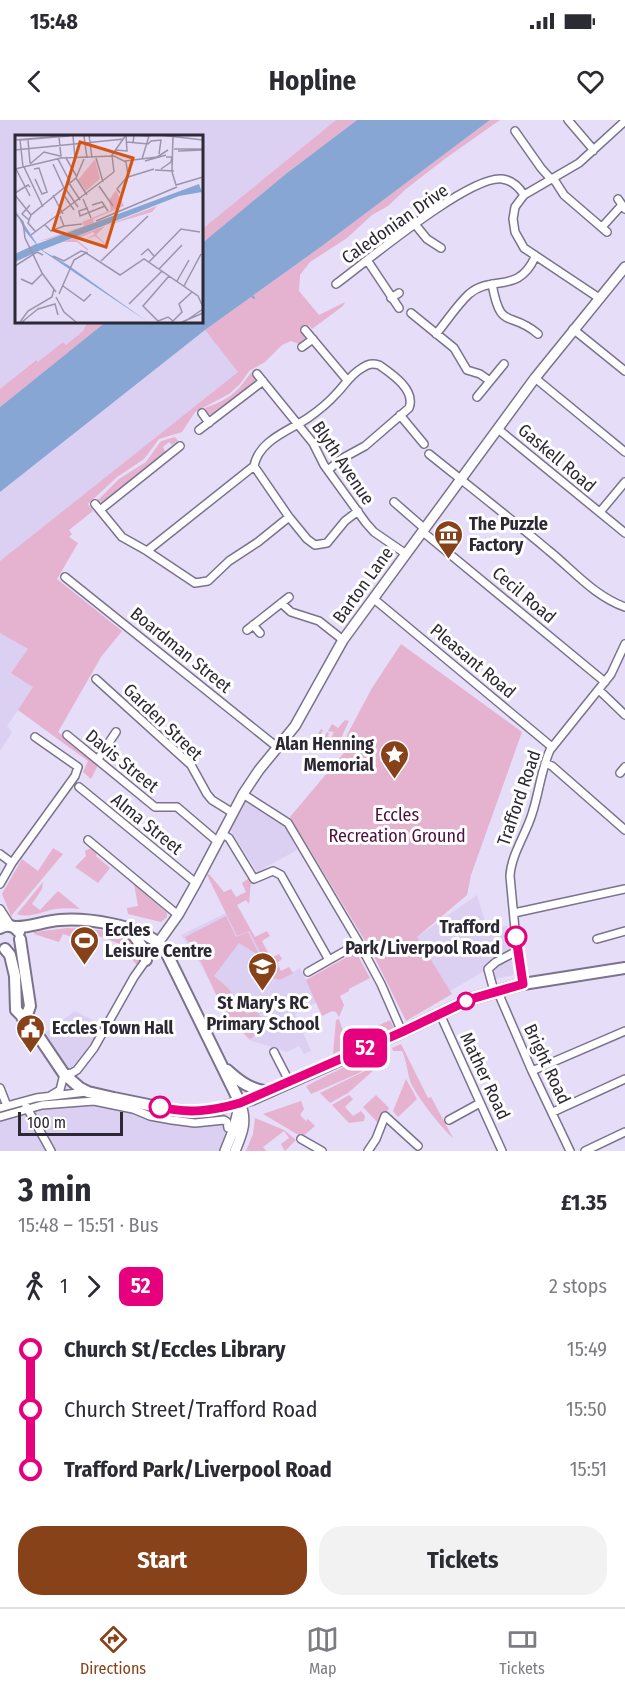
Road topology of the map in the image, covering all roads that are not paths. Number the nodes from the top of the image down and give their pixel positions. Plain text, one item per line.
1 (568, 120) edge
2 (625, 121) edge
3 (515, 130) dead end
4 (593, 151) junction
5 (552, 179) junction
6 (524, 195) junction
7 (621, 205) edge
8 (414, 223) junction
9 (441, 248) dead end
10 (535, 257) junction
11 (366, 260) junction
12 (625, 267) edge
13 (340, 271) dead end
14 (345, 277) junction
15 (336, 284) dead end
16 (492, 284) junction
17 (399, 293) dead end
18 (391, 298) junction
19 (599, 298) junction
20 (399, 308) dead end
21 (411, 313) dead end
22 (422, 322) junction
23 (416, 328) dead end
24 (573, 329) junction
25 (305, 330) dead end
26 (436, 334) junction
27 (538, 334) dead end
28 (313, 339) junction
29 (302, 347) dead end
30 (504, 364) dead end
31 (625, 371) edge
32 (257, 374) dead end
33 (535, 378) junction
34 (347, 380) junction
35 (263, 381) junction
36 (490, 381) junction
37 (477, 397) dead end
38 (202, 413) dead end
39 (400, 415) junction
40 (209, 423) junction
41 (298, 424) junction
42 (498, 429) junction
43 (199, 430) dead end
44 (424, 444) dead end
45 (180, 446) dead end
46 (625, 452) edge
47 (429, 454) dead end
48 (254, 466) junction
49 (328, 470) junction
50 (461, 480) junction
51 (625, 482) edge
52 (394, 502) dead end
53 (358, 511) junction
54 (600, 512) junction
55 (289, 517) junction
56 (424, 530) junction
57 (625, 533) edge
58 (147, 550) junction
59 (406, 554) junction
60 (65, 577) dead end
61 (289, 597) dead end
62 (374, 599) junction
63 (281, 603) junction
64 (625, 608) edge
65 (260, 633) dead end
66 (343, 640) junction
67 (625, 644) edge
68 (96, 679) dead end
69 (605, 682) junction
70 (598, 690) junction
71 (625, 715) edge
72 (116, 732) dead end
73 (67, 735) dead end
74 (35, 737) dead end
75 (278, 747) junction
76 (552, 747) junction
77 (98, 759) junction
78 (545, 763) junction
79 (79, 787) dead end
80 (243, 794) junction
81 (233, 813) junction
82 (625, 830) edge
83 (220, 838) junction
84 (88, 840) dead end
85 (0, 854) edge
86 (12, 863) junction
87 (196, 883) junction
88 (0, 884) edge
89 (625, 889) edge
90 (0, 909) edge
91 (514, 914) junction
92 (178, 915) junction
93 (5, 925) edge
94 (130, 930) junction
95 (625, 931) edge
96 (20, 939) junction
97 (597, 939) dead end
98 (158, 943) junction
99 (359, 943) junction
100 (1, 947) edge
101 (517, 951) junction
102 (146, 960) junction
103 (328, 960) junction
104 (624, 971) edge
105 (308, 972) dead end
106 (523, 984) junction
107 (495, 991) junction
108 (440, 1014) junction
109 (22, 1017) junction
110 (625, 1031) edge
111 (402, 1032) junction
112 (274, 1052) dead end
113 (222, 1066) junction
114 (532, 1071) junction
115 (64, 1074) junction
116 (625, 1079) edge
117 (290, 1083) junction
118 (0, 1088) edge
119 (88, 1092) junction
120 (269, 1092) junction
121 (50, 1096) junction
122 (24, 1100) junction
123 (240, 1103) junction
124 (480, 1103) junction
125 (3, 1107) edge
126 (27, 1110) junction
127 (553, 1112) junction
128 (0, 1117) edge
129 (449, 1120) dead end
130 (228, 1128) dead end
131 (625, 1132) edge
132 (302, 1139) dead end
133 (418, 1146) dead end
134 (51, 1151) edge
135 (225, 1151) edge
136 (235, 1151) edge
137 (322, 1151) edge
138 (368, 1151) edge
139 (502, 1151) edge
140 (570, 1151) edge
141 (585, 1151) edge

1 - 4 street
2 - 4 street
3 - 5 street
4 - 5 street
5 - 6 street
5 - 7 street
6 - 8 street, Caledonian Drive
6 - 10 street
8 - 9 street
8 - 11 street, Caledonian Drive
10 - 16 street
10 - 19 street
11 - 14 street, Caledonian Drive
11 - 18 street
12 - 19 main road, Barton Lane
13 - 14 street, Caledonian Drive
14 - 15 street, Caledonian Drive
16 - 26 street
16 - 27 street
17 - 18 street
18 - 20 street
19 - 24 main road, Barton Lane
21 - 22 street
22 - 23 street
22 - 26 street
24 - 31 street
24 - 33 main road, Barton Lane
25 - 28 street
26 - 36 street
28 - 29 street
28 - 34 street
30 - 36 street
32 - 35 street, Blyth Avenue
33 - 42 main road, Barton Lane
33 - 46 street
34 - 39 street
34 - 41 street
35 - 40 street
35 - 41 street, Blyth Avenue
36 - 37 street
38 - 40 street
39 - 44 street
39 - 49 street
40 - 43 street
41 - 48 street
41 - 49 street, Blyth Avenue
42 - 50 main road, Barton Lane
42 - 54 street, Gaskell Road
45 - 58 street
47 - 50 street
48 - 55 street
48 - 58 street
49 - 53 street, Blyth Avenue
50 - 56 main road, Barton Lane
50 - 64 street
51 - 54 street
52 - 56 street, Cecil Road
53 - 55 street
53 - 59 street, Blyth Avenue
54 - 57 street, Gaskell Road
55 - 58 street
56 - 59 main road, Barton Lane
56 - 69 street, Cecil Road
59 - 62 main road, Barton Lane
60 - 75 street, Boardman Street
61 - 63 street
62 - 66 main road, Barton Lane
62 - 76 street, Pleasant Road
63 - 65 street
63 - 66 street
66 - 75 main road, Barton Lane
67 - 69 street, Trafford Road
68 - 81 street, Garden Street
69 - 70 street, Trafford Road
70 - 71 street
70 - 76 street, Trafford Road
72 - 77 street
73 - 77 street, Davis Street
74 - 86 street
75 - 80 main road, Barton Lane
76 - 78 street, Trafford Road
77 - 83 street, Davis Street
78 - 82 street
78 - 91 street, Trafford Road
79 - 87 street, Alma Street
80 - 81 main road, Barton Lane
80 - 99 street
81 - 83 main road, Barton Lane
83 - 87 main road, Barton Lane
83 - 103 street, Davis Street
84 - 92 street
85 - 86 street
86 - 88 street
87 - 92 main road, Barton Lane
89 - 91 street
90 - 93 street
91 - 101 street, Trafford Road
92 - 98 main road, Barton Lane
93 - 94 main road
93 - 96 main road
94 - 98 main road
94 - 102 main road
95 - 97 street
96 - 100 main road
96 - 109 main road
98 - 102 street
98 - 113 main road
99 - 103 street
99 - 111 street
100 - 109 main road
101 - 106 street, Trafford Road
101 - 107 street
102 - 115 street
103 - 105 street
104 - 106 main road
106 - 107 main road
107 - 108 main road
107 - 114 street, Bright Road
108 - 111 main road
108 - 124 street, Mather Road
109 - 115 main road
110 - 114 street
111 - 117 main road
112 - 117 street
113 - 120 main road
113 - 123 main road
114 - 127 street, Bright Road
115 - 119 main road
115 - 121 street
116 - 127 street
117 - 120 main road
118 - 125 street
119 - 121 street
119 - 123 main road
120 - 123 main road
121 - 122 street
122 - 125 street
122 - 126 street
123 - 135 main road
123 - 136 main road
124 - 129 street
124 - 139 street, Mather Road
126 - 128 street
126 - 130 street
126 - 134 street
127 - 140 street, Bright Road
131 - 141 street
132 - 137 street
133 - 138 street

